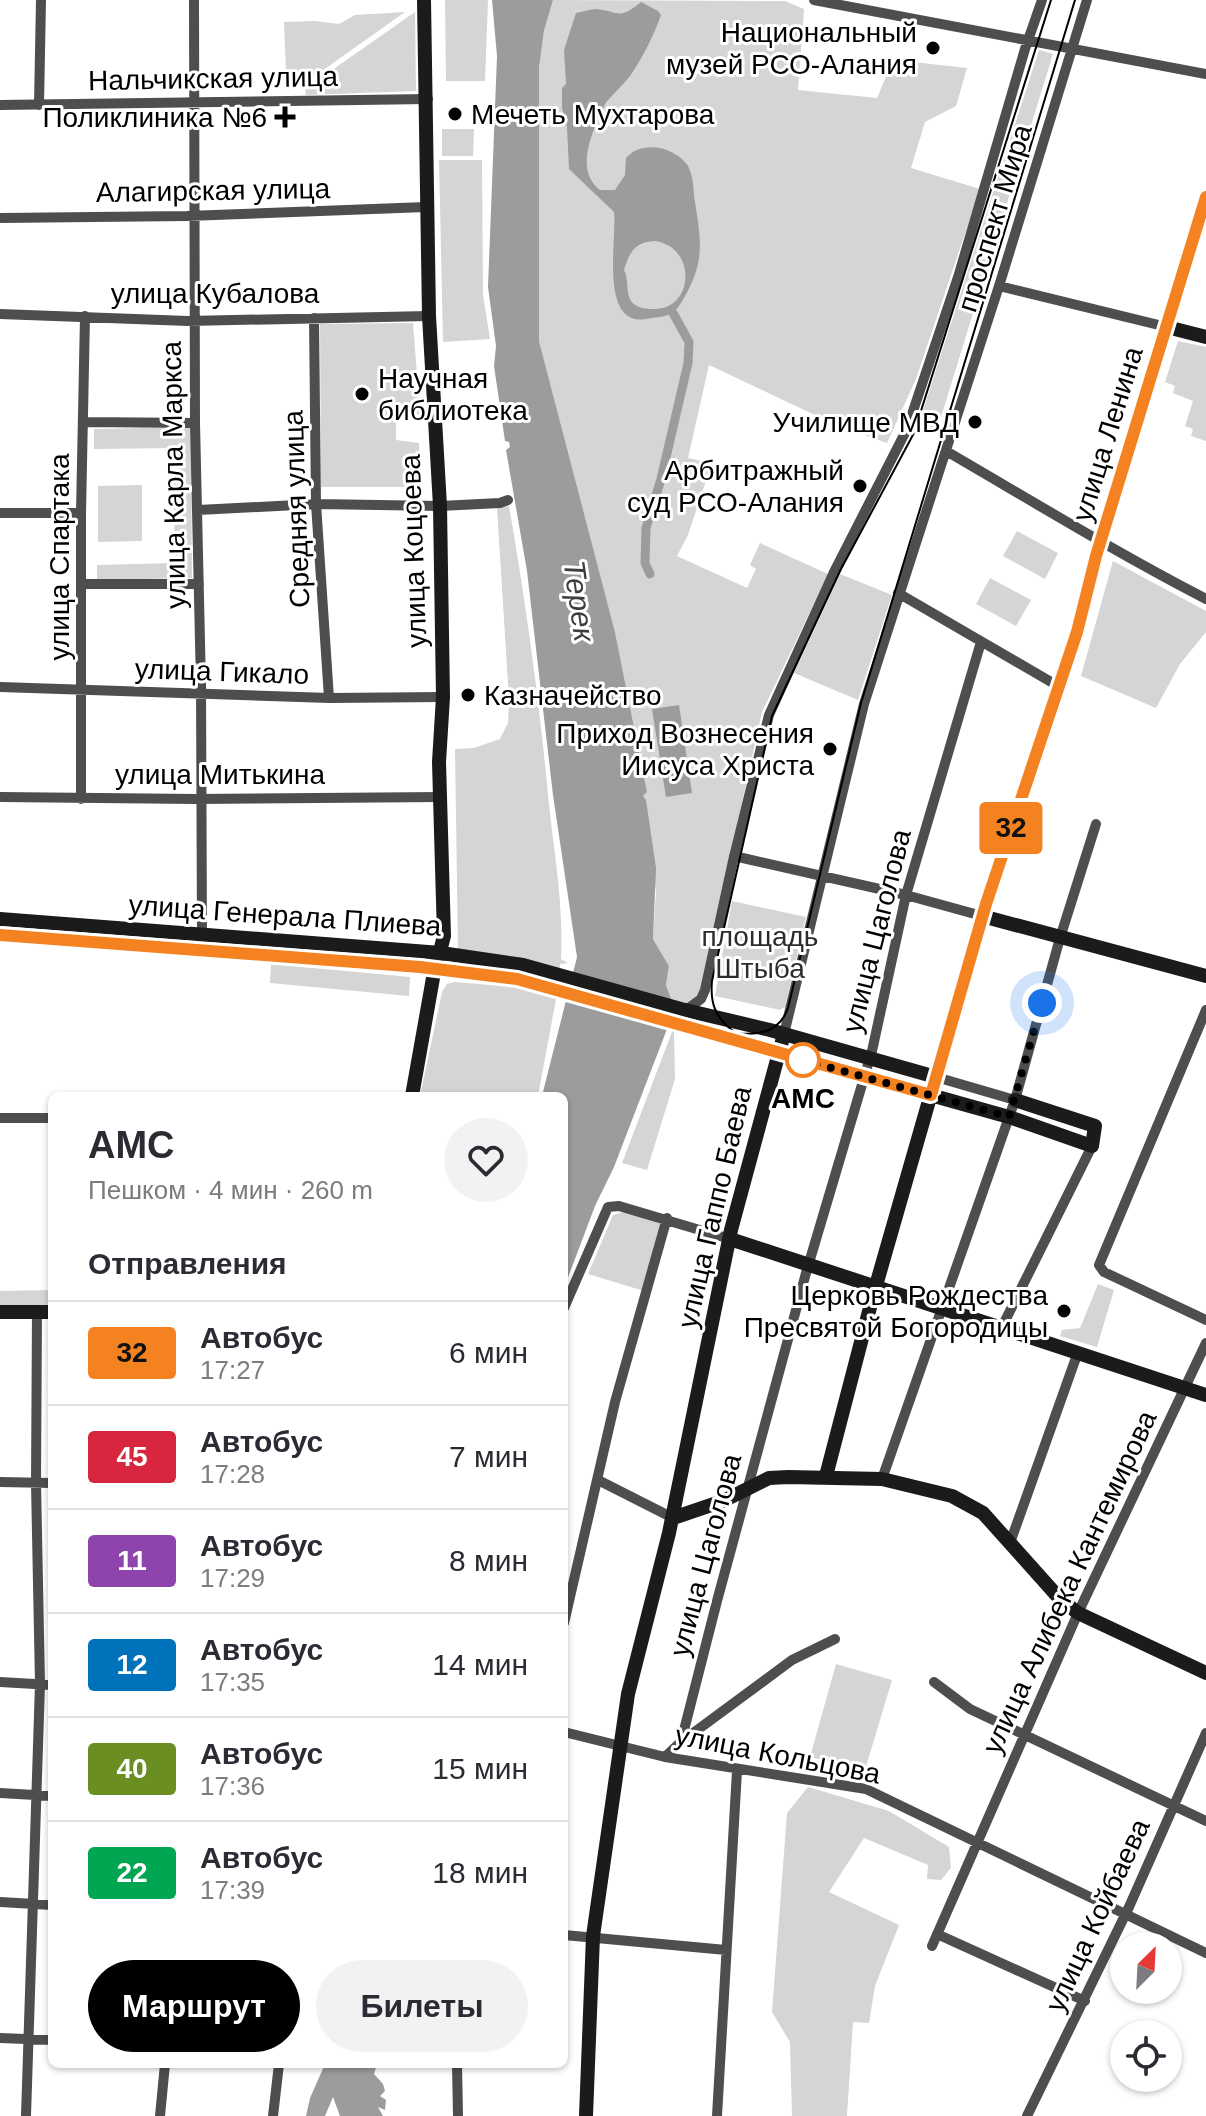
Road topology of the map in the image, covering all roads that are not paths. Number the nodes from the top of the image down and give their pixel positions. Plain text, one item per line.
1 (41, 0) edge
2 (194, 0) edge
3 (424, 0) edge
4 (814, 0) edge
5 (1042, 0) edge
6 (1087, 0) edge
7 (1027, 40) junction
8 (1072, 48) junction
9 (1206, 74) edge
10 (428, 99) junction
11 (195, 102) junction
12 (0, 105) edge
13 (39, 105) junction
14 (1206, 197) edge
15 (426, 207) junction
16 (195, 216) junction
17 (0, 218) edge
18 (999, 286) junction
19 (0, 314) edge
20 (85, 316) junction
21 (429, 316) junction
22 (314, 318) junction
23 (195, 320) junction
24 (1167, 327) junction
25 (1206, 337) edge
26 (84, 422) junction
27 (195, 423) junction
28 (946, 451) junction
29 (508, 500) dead end
30 (316, 504) junction
31 (440, 506) junction
32 (198, 510) junction
33 (0, 513) edge
34 (81, 513) junction
35 (1100, 543) junction
36 (81, 584) junction
37 (199, 584) junction
38 (898, 593) junction
39 (1206, 599) edge
40 (981, 642) junction
41 (1058, 686) junction
42 (0, 687) edge
43 (82, 691) junction
44 (201, 694) junction
45 (443, 697) junction
46 (329, 698) junction
47 (0, 797) edge
48 (441, 797) junction
49 (81, 799) junction
50 (201, 799) junction
51 (1096, 824) dead end
52 (734, 856) junction
53 (823, 877) junction
54 (906, 895) junction
55 (982, 916) junction
56 (0, 919) edge
57 (0, 935) edge
58 (1060, 938) junction
59 (202, 943) junction
60 (441, 953) junction
61 (436, 969) junction
62 (1206, 976) edge
63 (683, 1010) junction
64 (1206, 1010) edge
65 (784, 1034) junction
66 (778, 1052) junction
67 (870, 1058) junction
68 (865, 1077) junction
69 (936, 1077) junction
70 (413, 1092) edge
71 (931, 1095) junction
72 (1015, 1100) junction
73 (1009, 1117) junction
74 (0, 1118) edge
75 (48, 1118) edge
76 (1092, 1146) junction
77 (667, 1218) junction
78 (730, 1239) junction
79 (809, 1265) junction
80 (876, 1288) junction
81 (568, 1299) edge
82 (941, 1308) junction
83 (0, 1312) edge
84 (44, 1312) edge
85 (1206, 1320) edge
86 (1001, 1329) junction
87 (1206, 1343) edge
88 (1078, 1352) junction
89 (1186, 1387) junction
90 (1206, 1395) edge
91 (826, 1476) junction
92 (882, 1479) junction
93 (598, 1480) junction
94 (0, 1482) edge
95 (36, 1483) junction
96 (48, 1483) edge
97 (747, 1487) junction
98 (673, 1518) junction
99 (1010, 1543) junction
100 (568, 1606) edge
101 (1078, 1613) junction
102 (835, 1639) dead end
103 (1206, 1673) edge
104 (0, 1682) edge
105 (934, 1682) dead end
106 (40, 1684) junction
107 (48, 1685) edge
108 (568, 1733) edge
109 (1025, 1733) junction
110 (1206, 1733) edge
111 (681, 1742) junction
112 (621, 1745) junction
113 (665, 1757) junction
114 (737, 1771) junction
115 (0, 1793) edge
116 (36, 1795) junction
117 (48, 1796) edge
118 (1174, 1805) junction
119 (1206, 1821) edge
120 (975, 1842) junction
121 (0, 1902) edge
122 (35, 1904) junction
123 (48, 1905) edge
124 (1125, 1915) junction
125 (937, 1934) junction
126 (568, 1935) edge
127 (593, 1936) junction
128 (932, 1946) dead end
129 (726, 1950) junction
130 (1206, 1953) edge
131 (1085, 2001) junction
132 (0, 2038) edge
133 (27, 2039) junction
134 (48, 2040) edge
135 (165, 2068) edge
136 (279, 2068) edge
137 (457, 2068) edge
138 (26, 2116) edge
139 (160, 2116) edge
140 (273, 2116) edge
141 (458, 2116) edge
142 (586, 2116) edge
143 (717, 2116) edge
144 (1027, 2116) edge

1 - 13 street
2 - 11 street, улица Карла Маркса
3 - 10 main road, улица Коцоева
4 - 7 street
5 - 7 street, проспект Мира
6 - 8 street, проспект Мира
7 - 8 street
7 - 52 street, проспект Мира
8 - 9 street
8 - 18 street, проспект Мира
10 - 11 street, Нальчикская улица
10 - 15 main road, улица Коцоева
11 - 13 street, Нальчикская улица
11 - 16 street, улица Карла Маркса
12 - 13 street, Нальчикская улица
14 - 24 main road, улица Ленина
15 - 16 street, Алагирская улица
15 - 21 main road, улица Коцоева
16 - 17 street, Алагирская улица
16 - 23 street, улица Карла Маркса
18 - 24 street
18 - 28 street, проспект Мира
19 - 20 street, улица Кубалова
20 - 23 street, улица Кубалова
20 - 26 street, улица Спартака
21 - 22 street, улица Кубалова
21 - 31 main road, улица Коцоева
22 - 23 street, улица Кубалова
22 - 30 street, Средняя улица
23 - 27 street, улица Карла Маркса
24 - 25 main road
24 - 35 main road, улица Ленина
26 - 27 street
26 - 34 street, улица Спартака
27 - 32 street, улица Карла Маркса
28 - 35 street
28 - 38 street, проспект Мира
29 - 31 street
30 - 31 street
30 - 32 street
30 - 46 street, Средняя улица
31 - 45 main road, улица Коцоева
32 - 37 street, улица Карла Маркса
33 - 34 street
34 - 36 street, улица Спартака
35 - 39 street
35 - 41 main road, улица Ленина
36 - 37 street
36 - 43 street, улица Спартака
37 - 44 street, улица Карла Маркса
38 - 40 street
38 - 53 street, улица Гаппо Баева
40 - 41 street
40 - 54 street, улица Цаголова
41 - 55 main road, улица Ленина
42 - 43 street, улица Гикало
43 - 44 street, улица Гикало
43 - 49 street, улица Спартака
44 - 46 street, улица Гикало
44 - 50 street, улица Карла Маркса
45 - 46 street, улица Гикало
45 - 48 main road, улица Коцоева
47 - 49 street, улица Митькина
48 - 50 street, улица Митькина
48 - 60 main road, улица Коцоева
49 - 50 street, улица Митькина
50 - 59 street, улица Карла Маркса
51 - 58 street
52 - 53 street
52 - 63 street, проспект Мира
53 - 54 street
53 - 65 street, улица Гаппо Баева
54 - 55 street
54 - 67 street, улица Цаголова
55 - 58 main road
55 - 69 main road, улица Ленина
56 - 59 main road, улица Генерала Плиева
57 - 59 main road, улица Генерала Плиева
58 - 62 main road
58 - 72 street
59 - 60 main road, улица Генерала Плиева
59 - 61 main road, улица Генерала Плиева
60 - 61 main road, улица Коцоева
60 - 63 main road, улица Генерала Плиева
61 - 66 main road, улица Генерала Плиева
61 - 70 main road, улица Коцоева
63 - 65 main road, улица Генерала Плиева
64 - 85 street
65 - 66 main road, улица Гаппо Баева
65 - 67 main road, улица Генерала Плиева
66 - 68 main road, улица Генерала Плиева
66 - 78 main road, улица Гаппо Баева
67 - 68 street, улица Цаголова
67 - 69 main road, улица Генерала Плиева
68 - 71 main road, улица Генерала Плиева
68 - 79 street, улица Цаголова
69 - 71 main road, улица Ленина
69 - 72 street
71 - 73 main road, улица Генерала Плиева
71 - 80 main road, улица Ленина
72 - 73 street
72 - 76 main road
73 - 76 main road, улица Генерала Плиева
73 - 82 street
74 - 75 street
76 - 86 street
77 - 78 street
77 - 81 street
77 - 93 street
78 - 79 main road
78 - 98 main road, улица Гаппо Баева
79 - 80 main road
79 - 97 street, улица Цаголова
80 - 82 main road
80 - 91 main road, улица Ленина
82 - 86 main road
82 - 92 street
83 - 84 main road
84 - 95 street
86 - 88 main road
87 - 89 street, улица Алибека Кантемирова
88 - 89 main road
88 - 99 street
89 - 90 main road
89 - 101 street, улица Алибека Кантемирова
91 - 92 main road
91 - 97 main road
92 - 99 main road
93 - 98 street
93 - 100 street
94 - 95 street
95 - 96 street
95 - 106 street
97 - 98 main road
97 - 111 street, улица Цаголова
98 - 112 main road, улица Гаппо Баева
99 - 101 main road
101 - 103 main road
101 - 109 street, улица Алибека Кантемирова
102 - 111 street
104 - 106 street
105 - 109 street
106 - 107 street
106 - 116 street
108 - 112 street, улица Кольцова
109 - 118 street
109 - 120 street, улица Алибека Кантемирова
110 - 118 street, улица Койбаева
111 - 113 street
112 - 113 street, улица Кольцова
112 - 127 main road, улица Гаппо Баева
113 - 114 street, улица Кольцова
114 - 120 street, улица Кольцова
114 - 129 street
115 - 116 street
116 - 117 street
116 - 122 street
118 - 119 street
118 - 124 street, улица Койбаева
120 - 124 street, улица Кольцова
120 - 125 street, улица Алибека Кантемирова
121 - 122 street
122 - 123 street
122 - 133 street
124 - 130 street, улица Кольцова
124 - 131 street, улица Койбаева
125 - 128 street, улица Алибека Кантемирова
125 - 131 street
126 - 127 street
127 - 129 street
127 - 142 main road, улица Гаппо Баева
129 - 143 street
131 - 144 street, улица Койбаева
132 - 133 street
133 - 134 street
133 - 138 street
135 - 139 street
136 - 140 street
137 - 141 street

